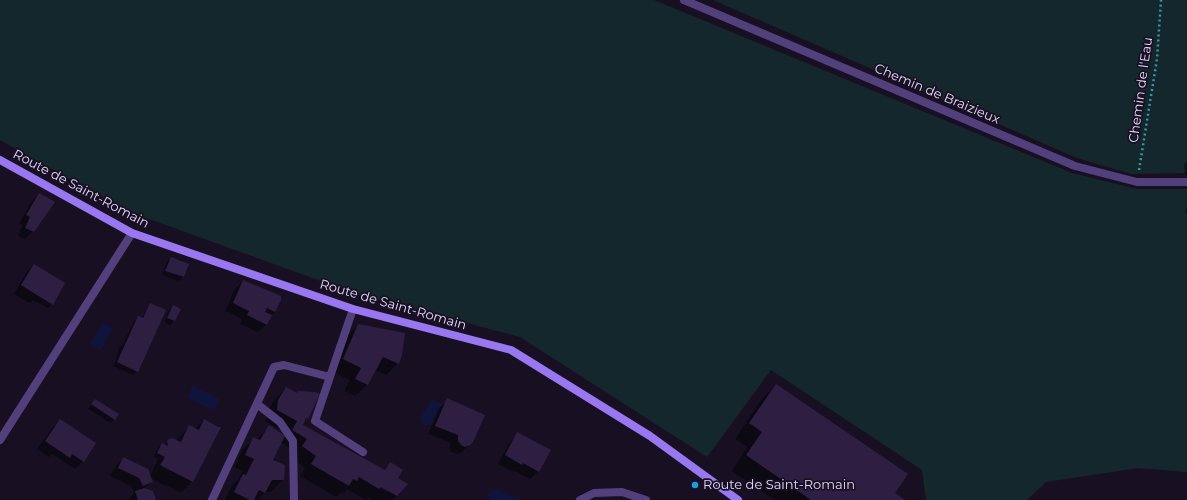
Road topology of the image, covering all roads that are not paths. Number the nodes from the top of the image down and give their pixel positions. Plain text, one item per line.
1 (684, 0) edge
2 (0, 160) edge
3 (1187, 182) edge
4 (132, 232) junction
5 (354, 309) junction
6 (330, 377) junction
7 (257, 404) junction
8 (0, 440) edge
9 (363, 452) dead end
10 (729, 497) edge
11 (212, 500) edge
12 (294, 500) edge
13 (580, 500) edge
14 (646, 500) edge
15 (738, 500) edge

1 - 3 street, Chemin de Braizieux
2 - 4 main road, Route de Saint-Romain
4 - 5 main road, Route de Saint-Romain
4 - 8 street
5 - 6 street
5 - 10 main road, Route de Saint-Romain
6 - 7 street
6 - 9 street
7 - 11 street
7 - 12 street
10 - 15 main road, Route de Saint-Romain
13 - 14 street

